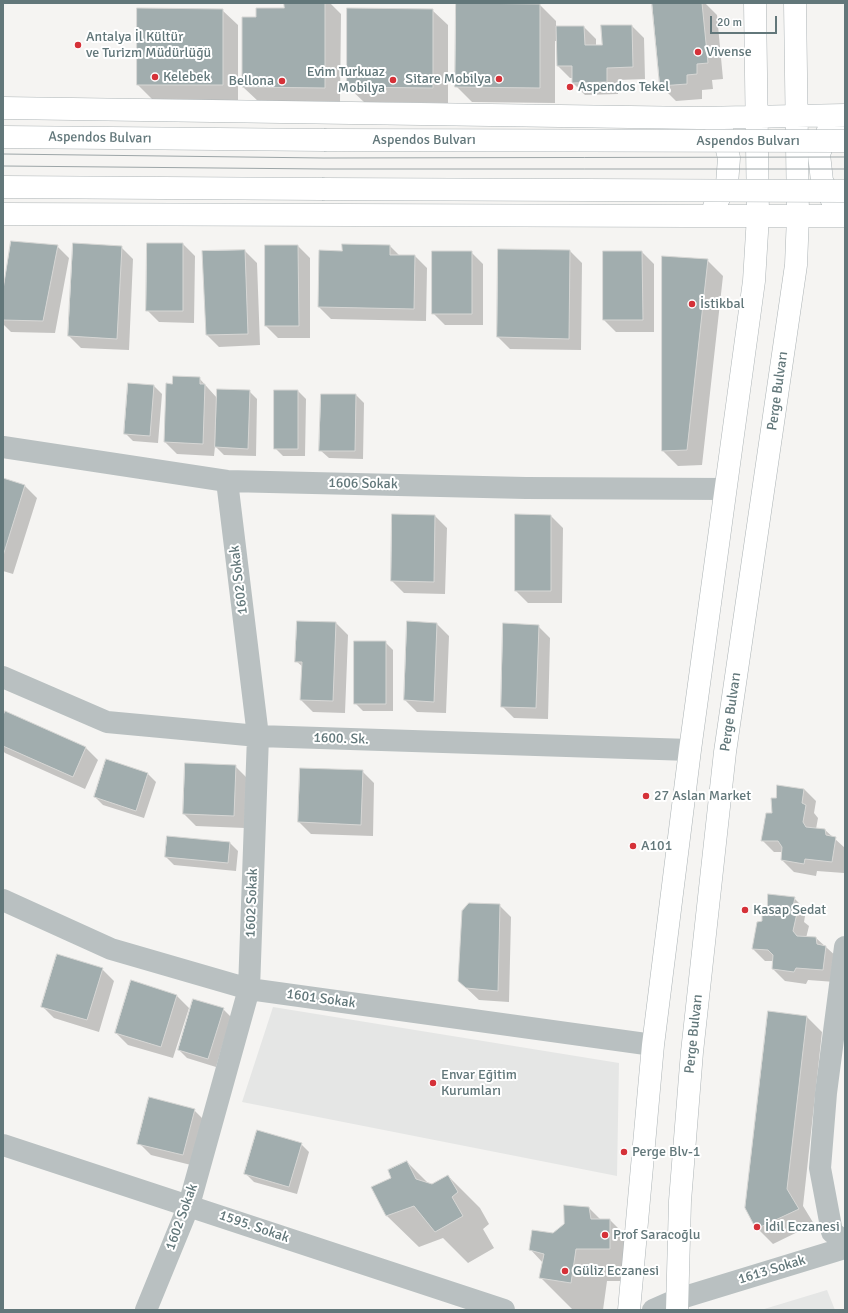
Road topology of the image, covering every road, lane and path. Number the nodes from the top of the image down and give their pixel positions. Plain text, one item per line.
1 (755, 3) edge
2 (795, 3) edge
3 (3, 108) edge
4 (845, 115) edge
5 (796, 116) junction
6 (756, 117) junction
7 (699, 118) junction
8 (845, 119) edge
9 (3, 137) edge
10 (845, 141) edge
11 (3, 187) edge
12 (845, 191) edge
13 (845, 210) edge
14 (3, 214) edge
15 (691, 216) junction
16 (758, 216) junction
17 (798, 216) junction
18 (845, 216) edge
19 (3, 447) edge
20 (227, 481) junction
21 (725, 488) junction
22 (3, 677) edge
23 (258, 736) junction
24 (690, 750) junction
25 (3, 900) edge
26 (845, 947) edge
27 (249, 989) junction
28 (653, 1045) junction
29 (3, 1145) edge
30 (189, 1205) junction
31 (845, 1242) edge
32 (845, 1248) edge
33 (678, 1305) edge
34 (146, 1310) edge
35 (504, 1310) edge
36 (629, 1310) edge
37 (653, 1310) edge

1 - 6 main road
2 - 5 main road, Perge Bulvarı
3 - 7 main road
4 - 5 main road
5 - 6 main road
5 - 17 main road, Perge Bulvarı
6 - 7 main road
6 - 16 main road
7 - 15 main road
8 - 13 main road
9 - 10 main road, Aspendos Bulvarı, bridge
11 - 12 main road, bridge
14 - 15 main road
15 - 16 main road
16 - 17 main road
16 - 21 main road
17 - 18 main road
17 - 33 main road, Perge Bulvarı
19 - 20 street, 1606 Sokak
20 - 21 street, 1606 Sokak
20 - 23 street, 1602 Sokak
21 - 24 main road
22 - 23 street, 1600. Sk.
23 - 24 street, 1600. Sk.
23 - 27 street, 1602 Sokak
24 - 28 main road
25 - 27 street, 1601 Sokak
26 - 31 street
27 - 28 street, 1601 Sokak
27 - 30 street, 1602 Sokak
28 - 36 main road
29 - 30 street, 1595. Sokak
30 - 34 street, 1602 Sokak
30 - 35 street, 1595. Sokak
32 - 33 street, 1613 Sokak
33 - 37 street

